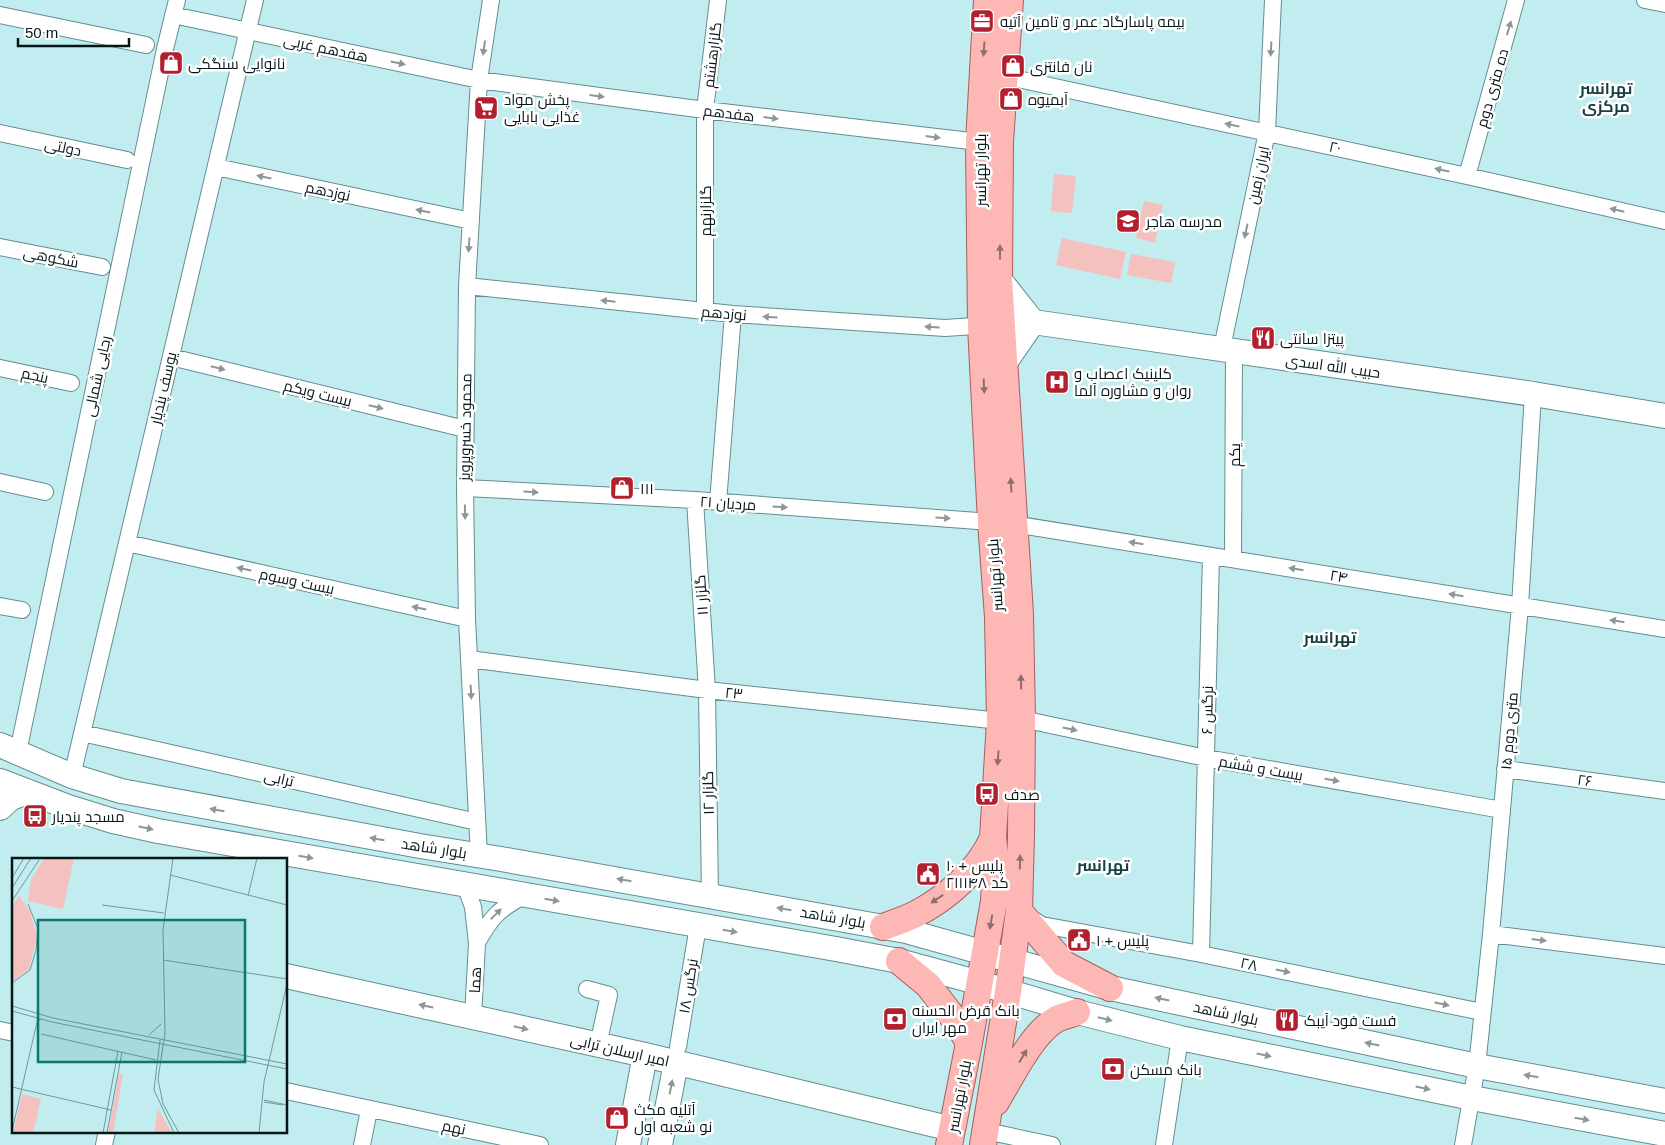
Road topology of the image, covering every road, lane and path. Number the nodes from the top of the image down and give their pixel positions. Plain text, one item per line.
1 (255, 0) edge
2 (491, 0) edge
3 (718, 0) edge
4 (988, 0) edge
5 (1010, 0) edge
6 (1273, 0) edge
7 (1516, 0) edge
8 (1645, 0) edge
9 (1665, 4) edge
10 (175, 8) edge
11 (0, 16) edge
12 (248, 32) junction
13 (146, 45) dead end
14 (1004, 76) junction
15 (479, 80) junction
16 (705, 110) junction
17 (1267, 132) junction
18 (0, 133) edge
19 (978, 142) junction
20 (127, 160) dead end
21 (216, 167) junction
22 (1467, 176) junction
23 (471, 220) junction
24 (1665, 221) edge
25 (0, 247) edge
26 (102, 268) dead end
27 (467, 286) junction
28 (705, 312) junction
29 (733, 314) junction
30 (1033, 322) junction
31 (994, 323) junction
32 (1228, 350) junction
33 (171, 357) junction
34 (0, 368) edge
35 (71, 383) dead end
36 (1533, 394) junction
37 (1665, 416) edge
38 (465, 428) junction
39 (0, 482) edge
40 (465, 488) junction
41 (45, 492) dead end
42 (695, 500) junction
43 (718, 502) junction
44 (1002, 523) junction
45 (127, 544) junction
46 (1211, 556) junction
47 (1233, 559) junction
48 (0, 606) edge
49 (1520, 606) junction
50 (22, 610) dead end
51 (467, 619) junction
52 (1665, 629) edge
53 (469, 659) junction
54 (706, 690) junction
55 (1011, 720) junction
56 (82, 733) junction
57 (9, 748) edge
58 (1206, 758) junction
59 (1505, 769) junction
60 (72, 776) junction
61 (0, 781) edge
62 (1665, 791) edge
63 (28, 792) junction
64 (0, 808) edge
65 (1502, 810) junction
66 (477, 822) junction
67 (992, 838) junction
68 (479, 856) junction
69 (465, 885) junction
70 (525, 895) junction
71 (710, 896) junction
72 (1019, 910) junction
73 (698, 926) junction
74 (895, 929) junction
75 (1490, 934) junction
76 (477, 943) junction
77 (985, 953) junction
78 (1201, 954) junction
79 (1665, 956) edge
80 (899, 961) junction
81 (1012, 962) junction
82 (288, 976) edge
83 (980, 983) junction
84 (1110, 988) junction
85 (587, 989) dead end
86 (1008, 992) junction
87 (1077, 1012) junction
88 (1482, 1012) junction
89 (473, 1017) junction
90 (1180, 1038) junction
91 (969, 1043) junction
92 (598, 1045) junction
93 (645, 1055) junction
94 (677, 1055) junction
95 (1477, 1066) junction
96 (288, 1091) edge
97 (1472, 1098) junction
98 (1665, 1101) edge
99 (369, 1110) junction
100 (986, 1130) edge
101 (107, 1132) edge
102 (1665, 1134) edge
103 (950, 1137) edge
104 (104, 1145) edge
105 (362, 1145) edge
106 (540, 1145) edge
107 (628, 1145) edge
108 (660, 1145) edge
109 (1052, 1145) edge
110 (1164, 1145) edge
111 (1463, 1145) edge

1 - 12 street, یوسف پندیار
2 -> 15 street, محمود خسروپرویز
3 - 16 street, گلزارهشتم
4 -> 19 main road, بلوار تهرانسر
5 - 14 main road, بلوار تهرانسر
6 -> 17 street, ایران زمین
22 -> 7 street, ده متری دوم
8 - 9 street
10 - 12 street, هفدهم غربی
10 - 57 street, رجایی شمالی
11 - 13 street
12 -> 15 street, هفدهم غربی
12 - 21 street, یوسف پندیار
17 -> 14 street, ۲۰
31 -> 14 main road, بلوار تهرانسر
15 -> 16 street, هفدهم
15 - 23 street, محمود خسروپرویز
16 -> 19 street, هفدهم
16 - 28 street, گلزارنهم
22 -> 17 street, ۲۰
17 -> 32 street, ایران زمین
18 - 20 street, دولتی
19 - 31 main road, بلوار تهرانسر
23 -> 21 street, نوزدهم
21 - 33 street, یوسف پندیار
24 -> 22 street, ۲۰
23 -> 27 street, محمود خسروپرویز
25 - 26 street, شکوهی
28 -> 27 street, نوزدهم
27 - 38 street, محمود خسروپرویز
28 - 29 street, نوزدهم
31 -> 29 street, نوزدهم
29 - 43 street
30 - 31 main road
30 - 31 main road, حبیب الله اسدی
30 - 31 main road
30 - 32 main road, حبیب الله اسدی
31 - 44 main road, بلوار تهرانسر
32 - 36 main road, حبیب الله اسدی
32 - 47 street, یکم
33 -> 38 street, بیست ویکم
33 - 45 street, یوسف پندیار
34 - 35 street, پنجم
36 - 37 main road, حبیب الله اسدی
36 - 49 street, ۱۵ متری دوم
38 - 40 street, محمود خسروپرویز
39 - 41 street
40 -> 42 street, ۲۱ مردیان
40 -> 51 street, محمود خسروپرویز
42 - 43 street, ۲۱ مردیان
42 - 54 street, گلزار ۱۱
43 -> 44 street, ۲۱ مردیان
46 -> 44 street, ۲۴
44 - 55 main road, بلوار تهرانسر
51 -> 45 street, بیست وسوم
45 - 56 street, یوسف پندیار
46 - 47 street, ۲۴
46 - 58 street, نرگس ۶
49 -> 47 street, ۲۴
48 - 50 street
52 -> 49 street, ۲۴
49 - 59 street, ۱۵ متری دوم
51 - 53 street, محمود خسروپرویز
53 - 54 street, ۲۳
53 -> 66 street, محمود خسروپرویز
54 - 55 street, ۲۳
54 - 71 street, گلزار ۱۲
55 -> 58 street, بیست و ششم
55 -> 67 main road, بلوار تهرانسر
72 -> 55 main road, بلوار تهرانسر
56 - 60 street, یوسف پندیار
56 - 66 street, ترابی
57 - 60 main road, بلوار شاهد
58 -> 65 street, بیست و ششم
58 - 78 street, نرگس ۶
59 - 62 street, ۲۶
59 - 65 street, ۱۵ متری دوم
68 -> 60 main road, بلوار شاهد
61 - 63 main road, بلوار شاهد
63 - 64 main road
63 -> 69 main road, بلوار شاهد
65 - 75 street, ۱۵ متری دوم
66 - 68 street, محمود خسروپرویز
67 -> 74 main road
67 -> 77 main road, بلوار تهرانسر
71 -> 68 main road, بلوار شاهد
69 - 70 main road, بلوار شاهد
69 - 76 street, هما
70 -> 73 main road, بلوار شاهد
76 -> 70 street
74 -> 71 main road, بلوار شاهد
72 - 78 street, ۲۸
72 - 81 main road, بلوار تهرانسر
72 - 84 main road
73 -> 80 main road, بلوار شاهد
73 - 94 street, نرگس ۱۸
74 - 77 main road, بلوار شاهد
74 - 80 main road
75 -> 79 street
75 - 88 street, ۱۵ متری دوم
76 - 89 street, هما
77 - 81 main road, بلوار شاهد
77 - 83 main road, بلوار تهرانسر
78 -> 88 street, ۲۸
80 - 83 main road, بلوار شاهد
80 - 91 main road
81 - 84 main road, بلوار شاهد
81 - 86 main road, بلوار تهرانسر
89 -> 82 main road, امیر ارسلان ترابی
83 - 86 main road, بلوار شاهد
83 - 91 main road, بلوار تهرانسر
95 -> 84 main road, بلوار شاهد
85 - 92 street
86 - 87 main road, بلوار شاهد
86 - 100 main road, بلوار تهرانسر
87 -> 90 main road, بلوار شاهد
100 -> 87 main road
88 - 95 street, ۱۵ متری دوم
89 -> 92 main road, امیر ارسلان ترابی
90 -> 97 main road, بلوار شاهد
90 - 110 street
91 - 103 main road, بلوار تهرانسر
92 - 93 main road, امیر ارسلان ترابی
93 - 94 main road, امیر ارسلان ترابی
93 - 107 main road
94 - 103 main road, امیر ارسلان ترابی
108 -> 94 main road
95 - 97 street, ۱۵ متری دوم
98 -> 95 main road, بلوار شاهد
96 - 99 street, نهم
97 -> 102 main road, بلوار شاهد
97 - 111 street, ۱۵ متری دوم
99 - 105 street
99 - 106 street, نهم
100 - 109 street
101 - 104 street

